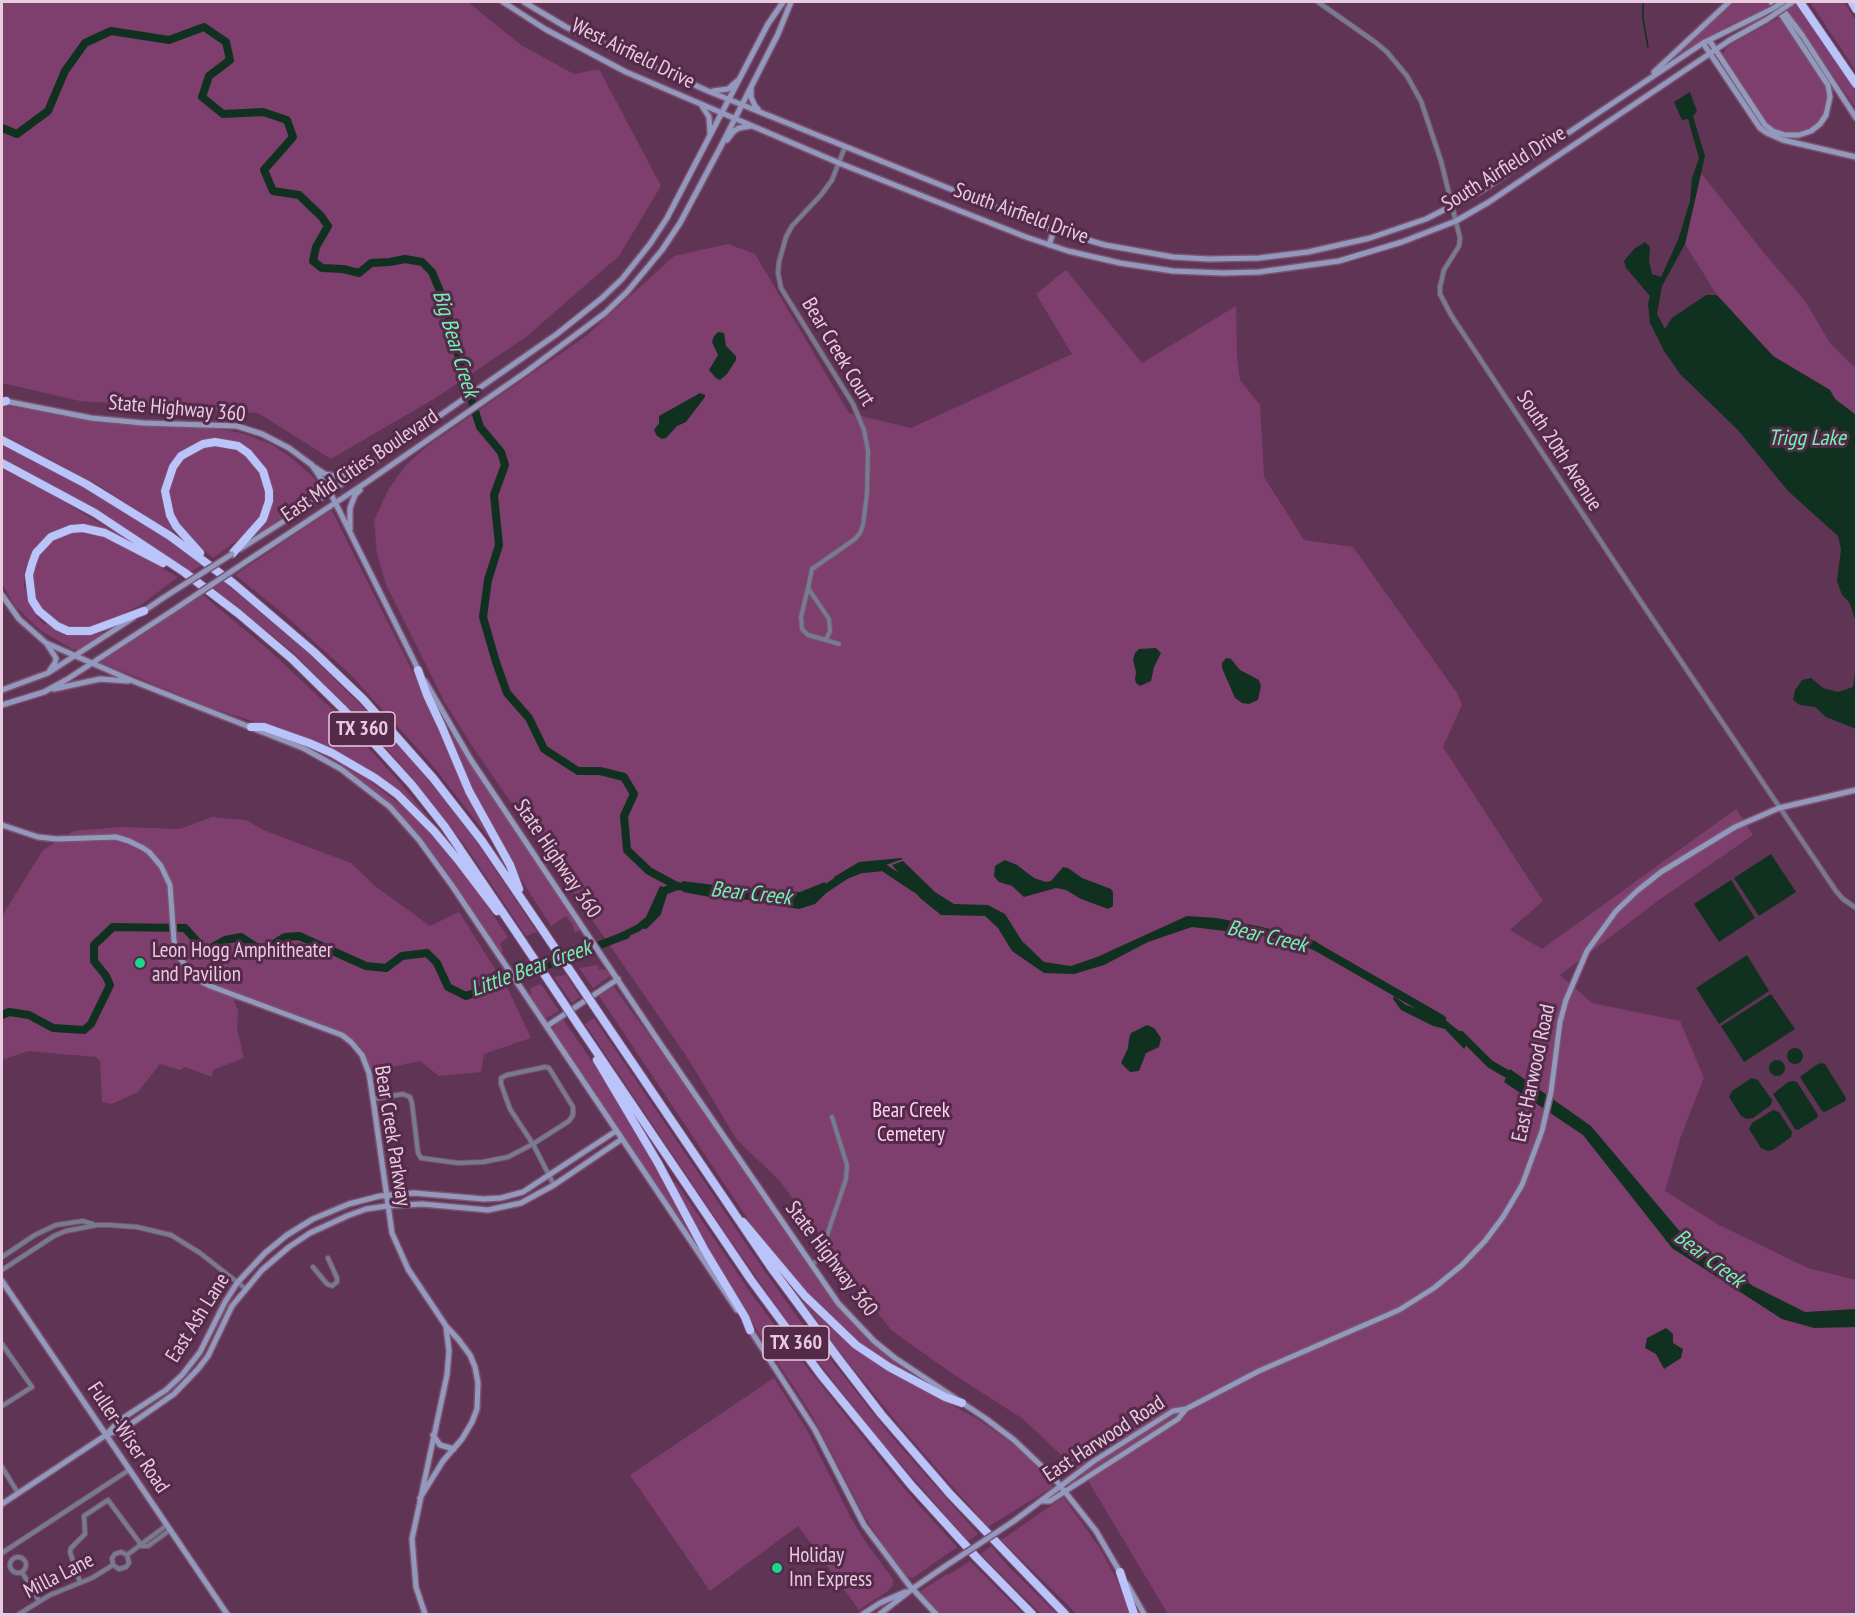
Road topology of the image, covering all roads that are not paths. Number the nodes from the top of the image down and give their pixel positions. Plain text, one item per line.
1 (503, 2) edge
2 (524, 2) edge
3 (783, 2) edge
4 (791, 2) edge
5 (1318, 2) edge
6 (1729, 2) edge
7 (1771, 2) edge
8 (1777, 2) edge
9 (1783, 2) edge
10 (1793, 2) edge
11 (1800, 2) edge
12 (1851, 2) edge
13 (1857, 9) edge
14 (1709, 40) junction
15 (1703, 43) junction
16 (1713, 52) junction
17 (740, 78) junction
18 (1857, 84) edge
19 (1638, 86) junction
20 (751, 87) junction
21 (708, 91) junction
22 (728, 100) junction
23 (700, 104) junction
24 (742, 104) junction
25 (722, 112) junction
26 (764, 114) junction
27 (735, 118) junction
28 (1857, 118) edge
29 (753, 126) junction
30 (710, 140) junction
31 (845, 147) junction
32 (720, 148) junction
33 (1857, 157) edge
34 (839, 163) junction
35 (1453, 207) junction
36 (1456, 221) junction
37 (1054, 230) junction
38 (1049, 245) junction
39 (3, 401) edge
40 (2, 440) edge
41 (377, 460) junction
42 (2, 463) edge
43 (312, 465) junction
44 (367, 482) junction
45 (330, 492) junction
46 (335, 504) junction
47 (350, 531) junction
48 (232, 554) junction
49 (209, 564) junction
50 (184, 572) junction
51 (808, 588) junction
52 (2, 595) edge
53 (144, 611) junction
54 (826, 640) junction
55 (46, 643) junction
56 (839, 644) dead end
57 (75, 656) junction
58 (92, 664) junction
59 (418, 670) junction
60 (48, 674) junction
61 (133, 681) junction
62 (2, 690) edge
63 (44, 692) junction
64 (2, 705) edge
65 (251, 727) junction
66 (1857, 790) edge
67 (1779, 807) junction
68 (2, 826) edge
69 (524, 902) junction
70 (1857, 908) edge
71 (506, 917) junction
72 (618, 979) junction
73 (547, 1026) junction
74 (593, 1047) junction
75 (373, 1099) junction
76 (832, 1117) dead end
77 (616, 1131) junction
78 (622, 1139) junction
79 (533, 1144) junction
80 (549, 1176) junction
81 (554, 1185) junction
82 (440, 1195) junction
83 (385, 1196) junction
84 (439, 1205) junction
85 (387, 1206) junction
86 (735, 1216) junction
87 (97, 1225) junction
88 (2, 1257) edge
89 (328, 1258) dead end
90 (811, 1265) junction
91 (313, 1267) dead end
92 (2, 1270) edge
93 (2, 1281) edge
94 (237, 1283) junction
95 (246, 1289) junction
96 (446, 1326) junction
97 (750, 1330) junction
98 (2, 1344) edge
99 (202, 1350) junction
100 (208, 1356) junction
101 (962, 1403) junction
102 (2, 1406) edge
103 (1186, 1409) junction
104 (106, 1435) junction
105 (433, 1435) junction
106 (454, 1449) junction
107 (2, 1467) edge
108 (130, 1470) junction
109 (1060, 1485) junction
110 (1065, 1491) junction
111 (18, 1493) junction
112 (420, 1498) junction
113 (1044, 1501) junction
114 (2, 1504) edge
115 (169, 1528) junction
116 (142, 1546) junction
117 (2, 1553) edge
118 (127, 1555) junction
119 (113, 1565) junction
120 (22, 1572) junction
121 (1120, 1572) junction
122 (80, 1582) junction
123 (912, 1588) junction
124 (39, 1601) junction
125 (19, 1614) edge
126 (227, 1614) edge
127 (425, 1614) edge
128 (863, 1614) edge
129 (880, 1614) edge
130 (936, 1614) edge
131 (1032, 1614) edge
132 (1065, 1614) edge
133 (1134, 1614) edge
134 (1143, 1614) edge

1 - 23 main road, West Airfield Drive
2 - 21 main road, West Airfield Drive
3 - 17 main road, East Mid Cities Boulevard
4 - 20 main road, East Mid Cities Boulevard
5 - 35 street, South 20th Avenue
6 - 19 main road
7 - 16 main road
8 - 28 main road
9 - 14 main road, South Airfield Drive, bridge
10 - 16 main road, South Airfield Drive, bridge
11 - 18 highway
12 - 13 highway
14 - 15 main road, South Airfield Drive
14 - 16 main road
15 - 16 main road
15 - 19 main road, South Airfield Drive
16 - 33 main road
16 - 36 main road, South Airfield Drive
17 - 21 main road
17 - 22 main road, East Mid Cities Boulevard
19 - 35 main road, South Airfield Drive
20 - 24 main road, East Mid Cities Boulevard
20 - 26 main road
21 - 22 main road, West Airfield Drive
22 - 24 main road, South Airfield Drive
22 - 25 main road, East Mid Cities Boulevard
23 - 25 main road, West Airfield Drive
23 - 30 main road
24 - 26 main road, South Airfield Drive
24 - 27 main road, East Mid Cities Boulevard
25 - 27 main road, South Airfield Drive
25 - 30 main road, East Mid Cities Boulevard
26 - 31 main road, South Airfield Drive
27 - 29 main road, South Airfield Drive
27 - 32 main road, East Mid Cities Boulevard
29 - 32 main road
29 - 34 main road, South Airfield Drive
30 - 41 main road, East Mid Cities Boulevard
31 - 34 street, Bear Creek Court
31 - 37 main road, South Airfield Drive
32 - 44 main road, East Mid Cities Boulevard
34 - 38 main road, South Airfield Drive
34 - 51 street, Bear Creek Court
35 - 36 street, South 20th Avenue
35 - 37 main road, South Airfield Drive
36 - 38 main road, South Airfield Drive
36 - 67 street, South 20th Avenue
37 - 38 main road
39 - 43 main road, State Highway 360
40 - 49 highway, TX 360
41 - 43 main road
41 - 45 main road, East Mid Cities Boulevard
42 - 50 highway, TX 360
43 - 45 main road, State Highway 360
44 - 46 main road, East Mid Cities Boulevard
44 - 47 main road
45 - 46 main road, State Highway 360
45 - 48 main road, East Mid Cities Boulevard
46 - 47 main road, State Highway 360
46 - 58 main road, East Mid Cities Boulevard, bridge
47 - 59 main road, State Highway 360
48 - 49 highway
48 - 53 main road, East Mid Cities Boulevard, bridge
49 - 69 highway, TX 360
50 - 53 highway
50 - 71 highway, TX 360
51 - 54 street
51 - 54 street, Bear Creek Court
52 - 55 main road
53 - 57 main road, East Mid Cities Boulevard
54 - 56 street, Bear Creek Court
55 - 57 main road
55 - 60 main road
57 - 58 main road
57 - 60 main road, East Mid Cities Boulevard
58 - 61 main road
58 - 63 main road, East Mid Cities Boulevard
59 - 69 highway
59 - 72 main road, State Highway 360
60 - 62 main road, East Mid Cities Boulevard
61 - 63 main road
61 - 65 main road
63 - 64 main road, East Mid Cities Boulevard
65 - 71 highway
65 - 73 main road
66 - 67 main road, East Harwood Road
67 - 70 street, South 20th Avenue
67 - 103 main road, East Harwood Road
68 - 75 main road, Bear Creek Parkway
69 - 86 highway, TX 360, bridge
71 - 74 highway, TX 360, bridge
72 - 73 main road
72 - 90 main road, State Highway 360
73 - 77 main road
74 - 97 highway
74 - 131 highway, TX 360
75 - 79 street
75 - 83 main road, Bear Creek Parkway
76 - 90 street
77 - 78 main road
77 - 80 main road, East Ash Lane
78 - 81 main road, East Ash Lane
78 - 97 main road
79 - 79 street
79 - 80 street
80 - 81 street
80 - 82 main road, East Ash Lane
81 - 84 main road, East Ash Lane
82 - 83 main road, East Ash Lane
82 - 84 main road
83 - 85 main road, Bear Creek Parkway
83 - 94 main road, East Ash Lane
84 - 85 main road, East Ash Lane
85 - 95 main road, East Ash Lane
85 - 96 main road, Bear Creek Parkway
86 - 101 highway
86 - 132 highway, TX 360
87 - 88 street
87 - 92 street
87 - 94 street
89 - 91 street
90 - 101 main road, State Highway 360
93 - 104 main road, Fuller-Wiser Road
94 - 95 street
94 - 99 main road, East Ash Lane
95 - 100 main road, East Ash Lane
96 - 105 main road, Bear Creek Parkway
96 - 106 main road, Bear Creek Parkway
97 - 123 main road
98 - 102 street
99 - 100 main road
99 - 104 main road, East Ash Lane
100 - 104 main road, East Ash Lane
101 - 109 main road, State Highway 360
103 - 109 main road, East Harwood Road
103 - 110 main road, East Harwood Road
104 - 108 main road, Fuller-Wiser Road
104 - 111 main road, East Ash Lane
105 - 106 main road
105 - 112 main road, Bear Creek Parkway
106 - 112 main road, Bear Creek Parkway
107 - 111 street
108 - 115 main road, Fuller-Wiser Road
108 - 117 street
109 - 110 main road, State Highway 360
109 - 113 main road, East Harwood Road
110 - 113 main road, East Harwood Road
110 - 121 main road, State Highway 360
111 - 114 main road, East Ash Lane
112 - 127 main road, Bear Creek Parkway
113 - 123 main road, East Harwood Road, bridge
115 - 116 street, Milla Lane
115 - 126 main road, Fuller-Wiser Road
116 - 118 street, Milla Lane
116 - 122 street
118 - 119 street, Milla Lane
118 - 119 street, Milla Lane
119 - 122 street, Milla Lane
120 - 120 street
120 - 124 street
121 - 133 highway
121 - 134 main road, State Highway 360
122 - 124 street, Milla Lane
123 - 128 main road, East Harwood Road
123 - 129 main road, East Harwood Road
123 - 130 main road
124 - 125 street, Milla Lane

